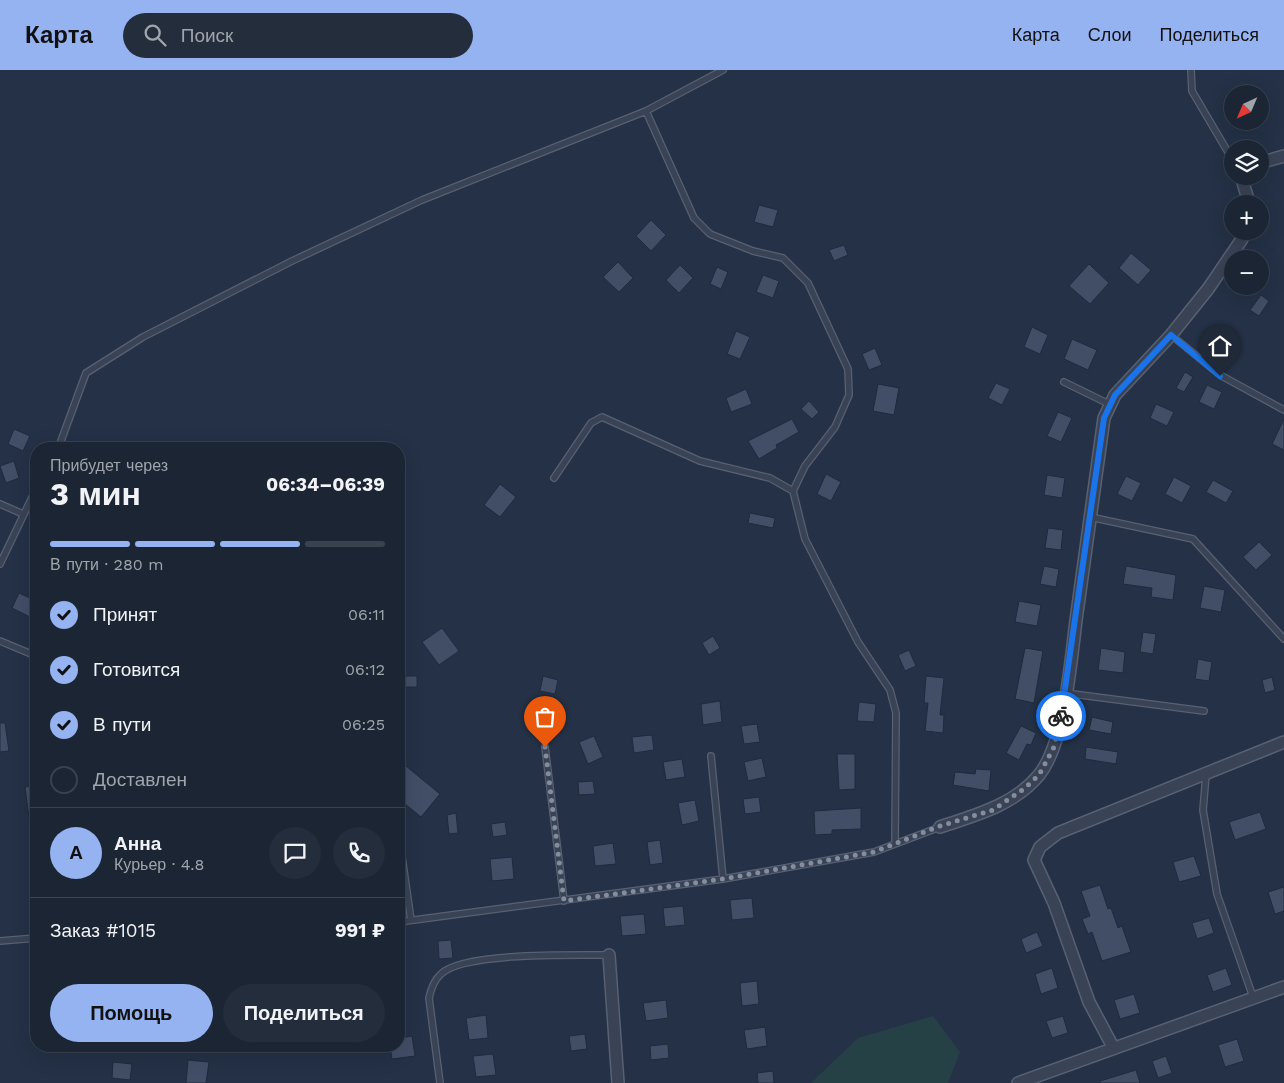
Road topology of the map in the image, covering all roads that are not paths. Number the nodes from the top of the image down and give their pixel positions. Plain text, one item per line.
1 (723, 70) edge
2 (1191, 70) edge
3 (646, 111) junction
4 (1224, 145) edge
5 (1284, 156) edge
6 (1269, 160) edge
7 (1241, 240) edge
8 (1171, 335) junction
9 (1064, 382) dead end
10 (1109, 404) junction
11 (1284, 410) edge
12 (61, 442) edge
13 (554, 478) dead end
14 (793, 491) junction
15 (30, 501) edge
16 (0, 504) edge
17 (23, 514) junction
18 (1090, 516) junction
19 (0, 564) edge
20 (1284, 639) edge
21 (0, 640) edge
22 (30, 653) edge
23 (1066, 693) junction
24 (1204, 711) dead end
25 (1284, 742) edge
26 (545, 747) dead end
27 (711, 756) dead end
28 (1206, 775) junction
29 (940, 826) joint
30 (894, 844) junction
31 (405, 878) edge
32 (723, 879) junction
33 (564, 901) junction
34 (411, 920) junction
35 (405, 921) edge
36 (30, 938) edge
37 (0, 941) edge
38 (609, 955) joint
39 (1284, 987) edge
40 (1253, 997) junction
41 (1113, 1047) junction
42 (440, 1083) edge
43 (618, 1083) edge
44 (1018, 1083) edge

1 - 3 lane
2 - 4 lane
3 - 12 lane
3 - 14 lane
5 - 6 street
7 - 8 street
8 - 10 street
8 - 11 lane
9 - 10 lane
10 - 18 street
13 - 14 lane
14 - 30 lane
15 - 17 lane
16 - 17 lane
17 - 19 lane
18 - 20 lane
18 - 23 street
21 - 22 lane
23 - 24 lane
23 - 29 street
25 - 28 street
26 - 33 lane
27 - 32 lane
28 - 40 lane
28 - 41 street
29 - 30 lane
30 - 32 lane
31 - 34 lane
32 - 33 lane
33 - 34 lane
34 - 35 lane
36 - 37 lane
38 - 42 lane
38 - 43 street
39 - 40 street
40 - 41 street
41 - 44 street

